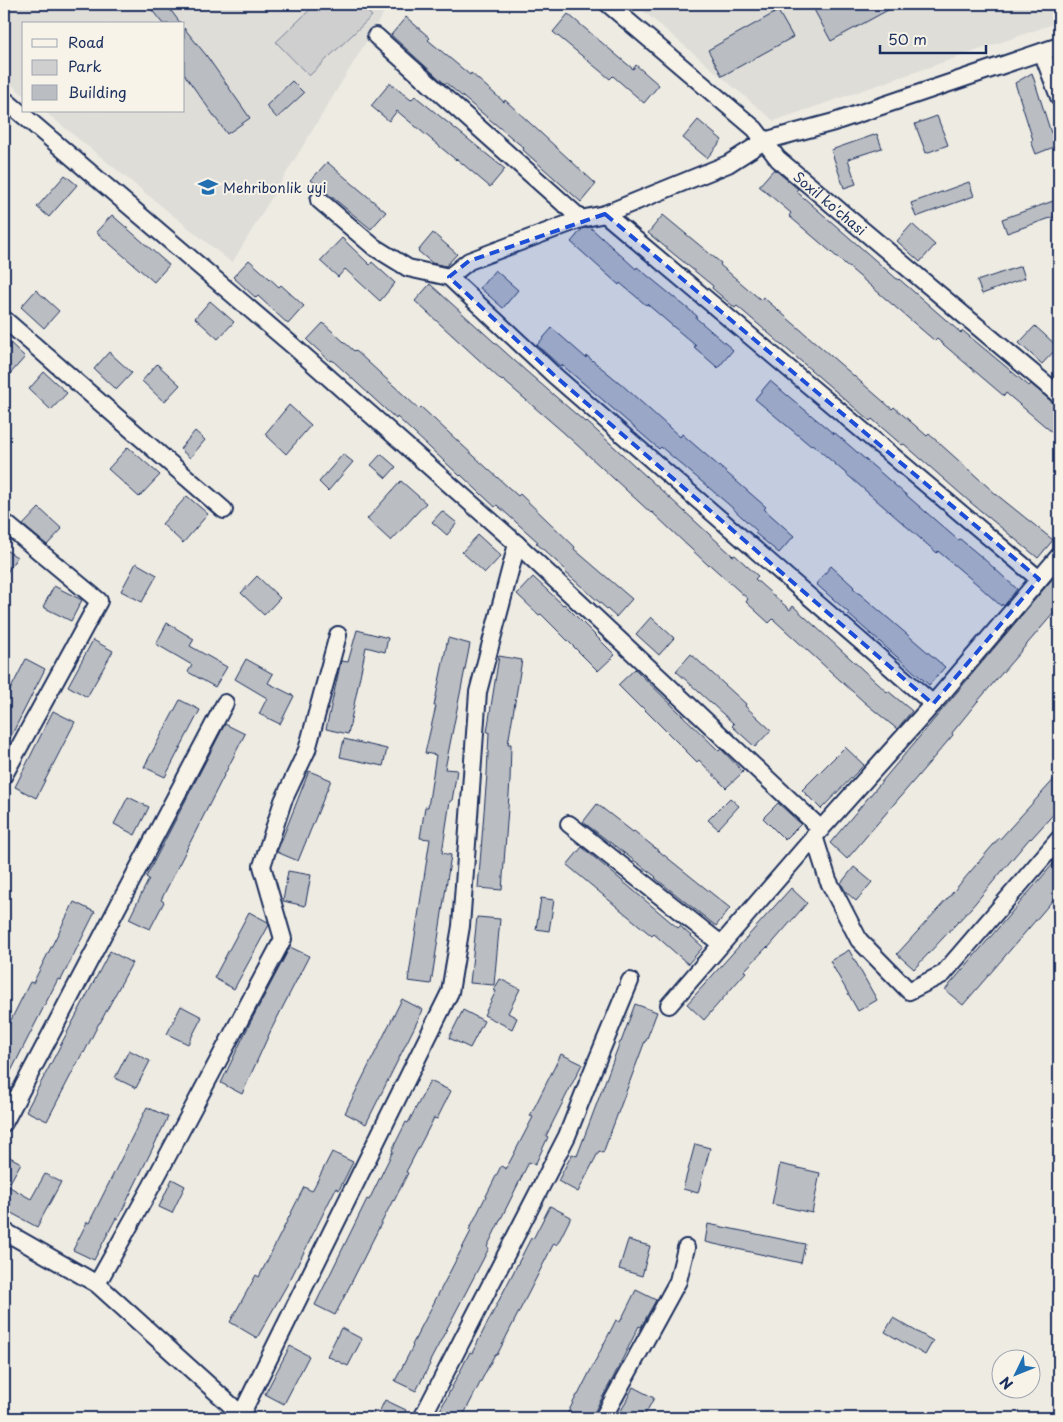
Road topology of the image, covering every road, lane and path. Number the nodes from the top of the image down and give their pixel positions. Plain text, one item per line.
1 (608, 4) edge
2 (376, 36) dead end
3 (1059, 46) edge
4 (1042, 52) junction
5 (1059, 97) edge
6 (4, 99) edge
7 (764, 141) junction
8 (320, 200) dead end
9 (605, 214) junction
10 (581, 219) junction
11 (449, 277) junction
12 (4, 319) edge
13 (1059, 395) edge
14 (224, 510) dead end
15 (4, 522) edge
16 (517, 544) junction
17 (1059, 556) edge
18 (1039, 579) junction
19 (338, 635) dead end
20 (225, 703) dead end
21 (933, 704) junction
22 (4, 775) edge
23 (569, 824) dead end
24 (818, 832) junction
25 (1059, 839) edge
26 (721, 944) junction
27 (630, 981) dead end
28 (669, 1005) dead end
29 (4, 1123) edge
30 (4, 1231) edge
31 (686, 1248) dead end
32 (97, 1284) junction
33 (243, 1417) edge
34 (422, 1418) edge
35 (603, 1418) edge

1 - 7 street, Soxil ko'chasi
2 - 10 street
3 - 4 street
4 - 5 street
4 - 7 street
6 - 16 street
7 - 9 street
7 - 13 street, Soxil ko'chasi
8 - 11 street
9 - 10 street
9 - 18 street
10 - 11 street
11 - 21 street
12 - 14 street
15 - 22 street
16 - 24 street
16 - 33 street
17 - 18 street
18 - 21 street
19 - 32 street
20 - 29 street
21 - 24 street
23 - 26 street
24 - 25 street
24 - 26 street
26 - 28 street
27 - 34 street
30 - 32 street
31 - 35 street
32 - 33 street

